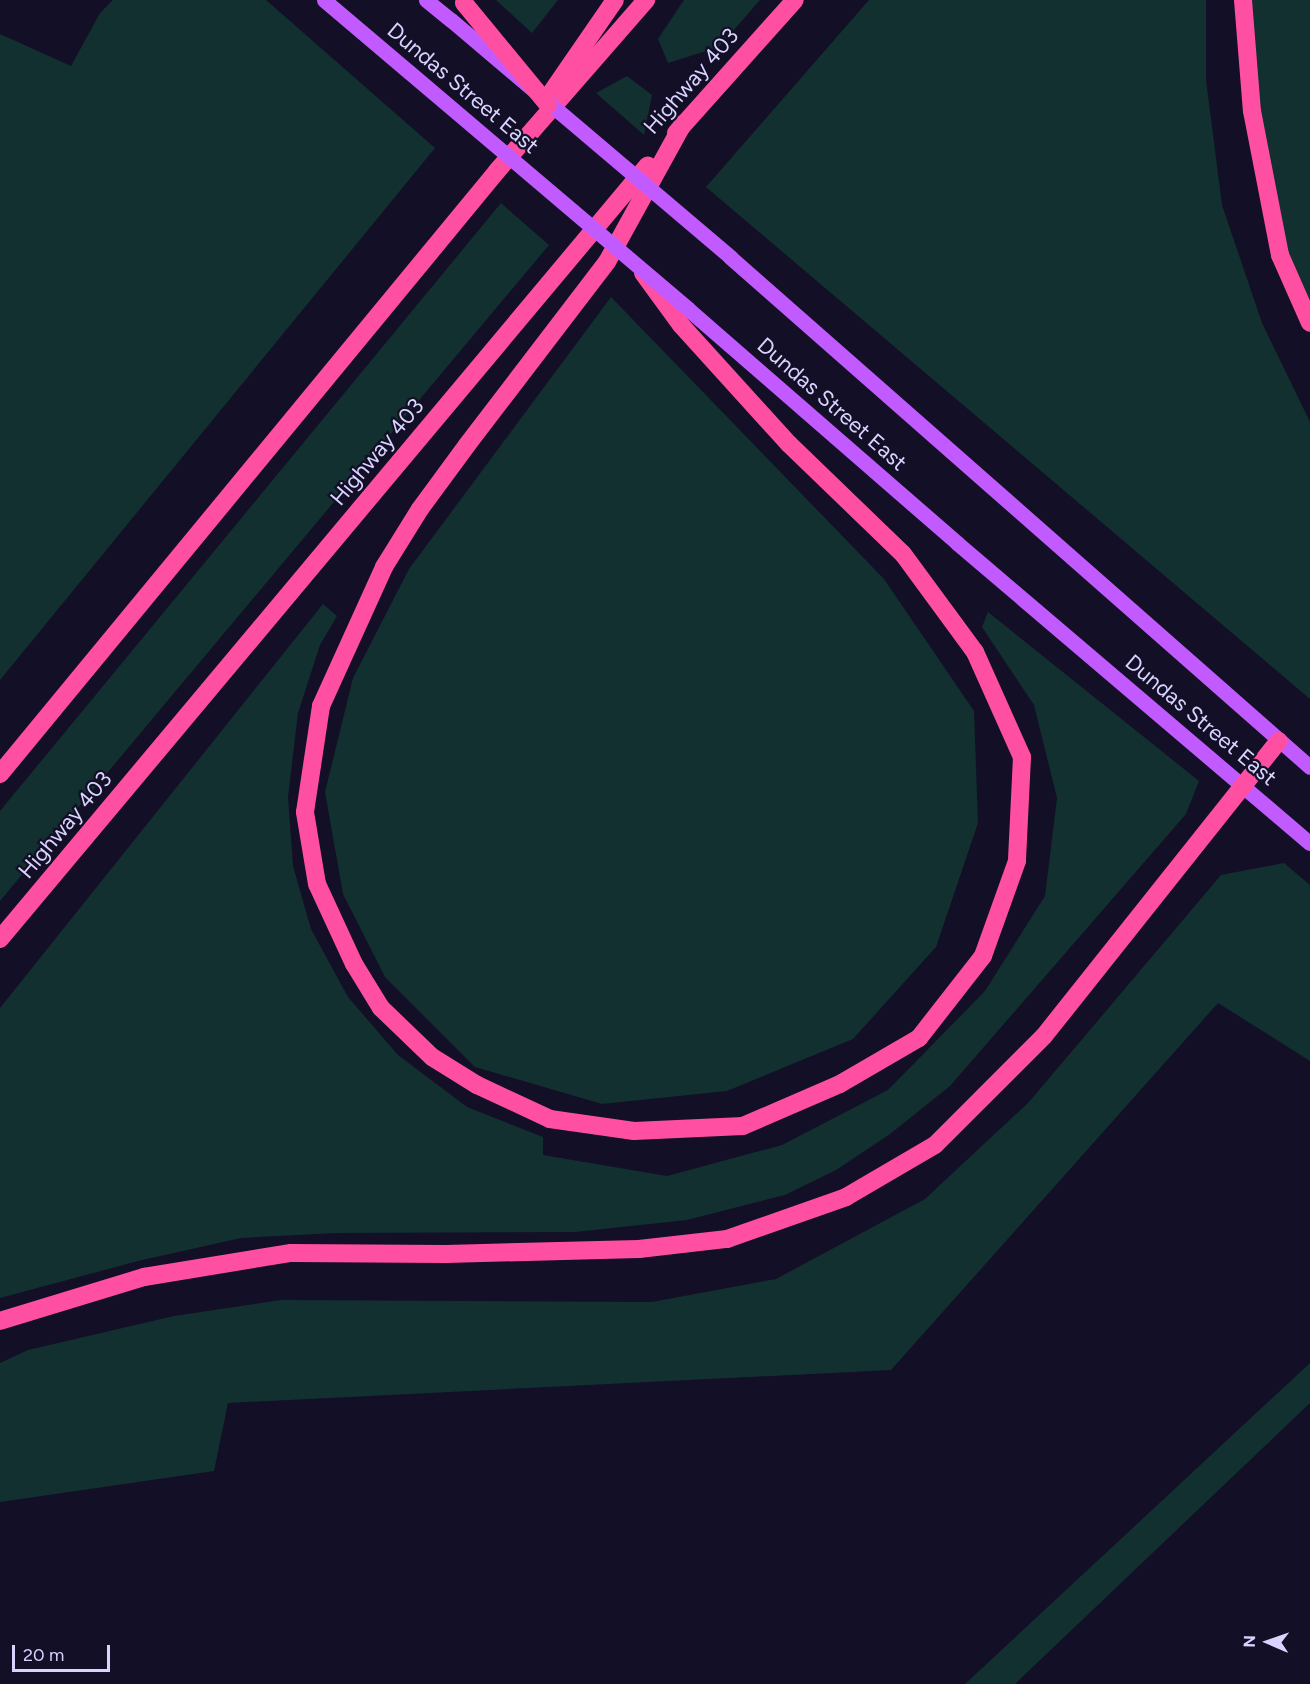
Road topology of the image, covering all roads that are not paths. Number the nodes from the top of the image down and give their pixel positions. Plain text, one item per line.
1 (324, 0) edge
2 (426, 0) edge
3 (615, 0) edge
4 (646, 0) edge
5 (795, 0) edge
6 (1243, 0) edge
7 (463, 2) edge
8 (548, 105) junction
9 (683, 124) junction
10 (497, 171) junction
11 (637, 265) joint
12 (685, 317) junction
13 (1310, 323) edge
14 (1278, 741) junction
15 (1310, 767) edge
16 (0, 774) edge
17 (1242, 784) junction
18 (1310, 843) edge
19 (0, 939) edge
20 (0, 1321) edge

1 - 11 main road, Dundas Street East, bridge
2 - 8 main road, Dundas Street East, bridge
3 - 10 highway
4 - 10 highway
5 - 9 highway, Highway 403
6 - 13 highway
7 - 8 highway, bridge
8 - 14 main road, Dundas Street East, bridge
9 - 12 highway
9 - 19 highway, Highway 403
10 - 16 highway
11 - 12 highway, bridge
12 - 17 main road, Dundas Street East
14 - 15 main road, Dundas Street East
14 - 17 highway
17 - 18 main road, Dundas Street East
17 - 20 highway

